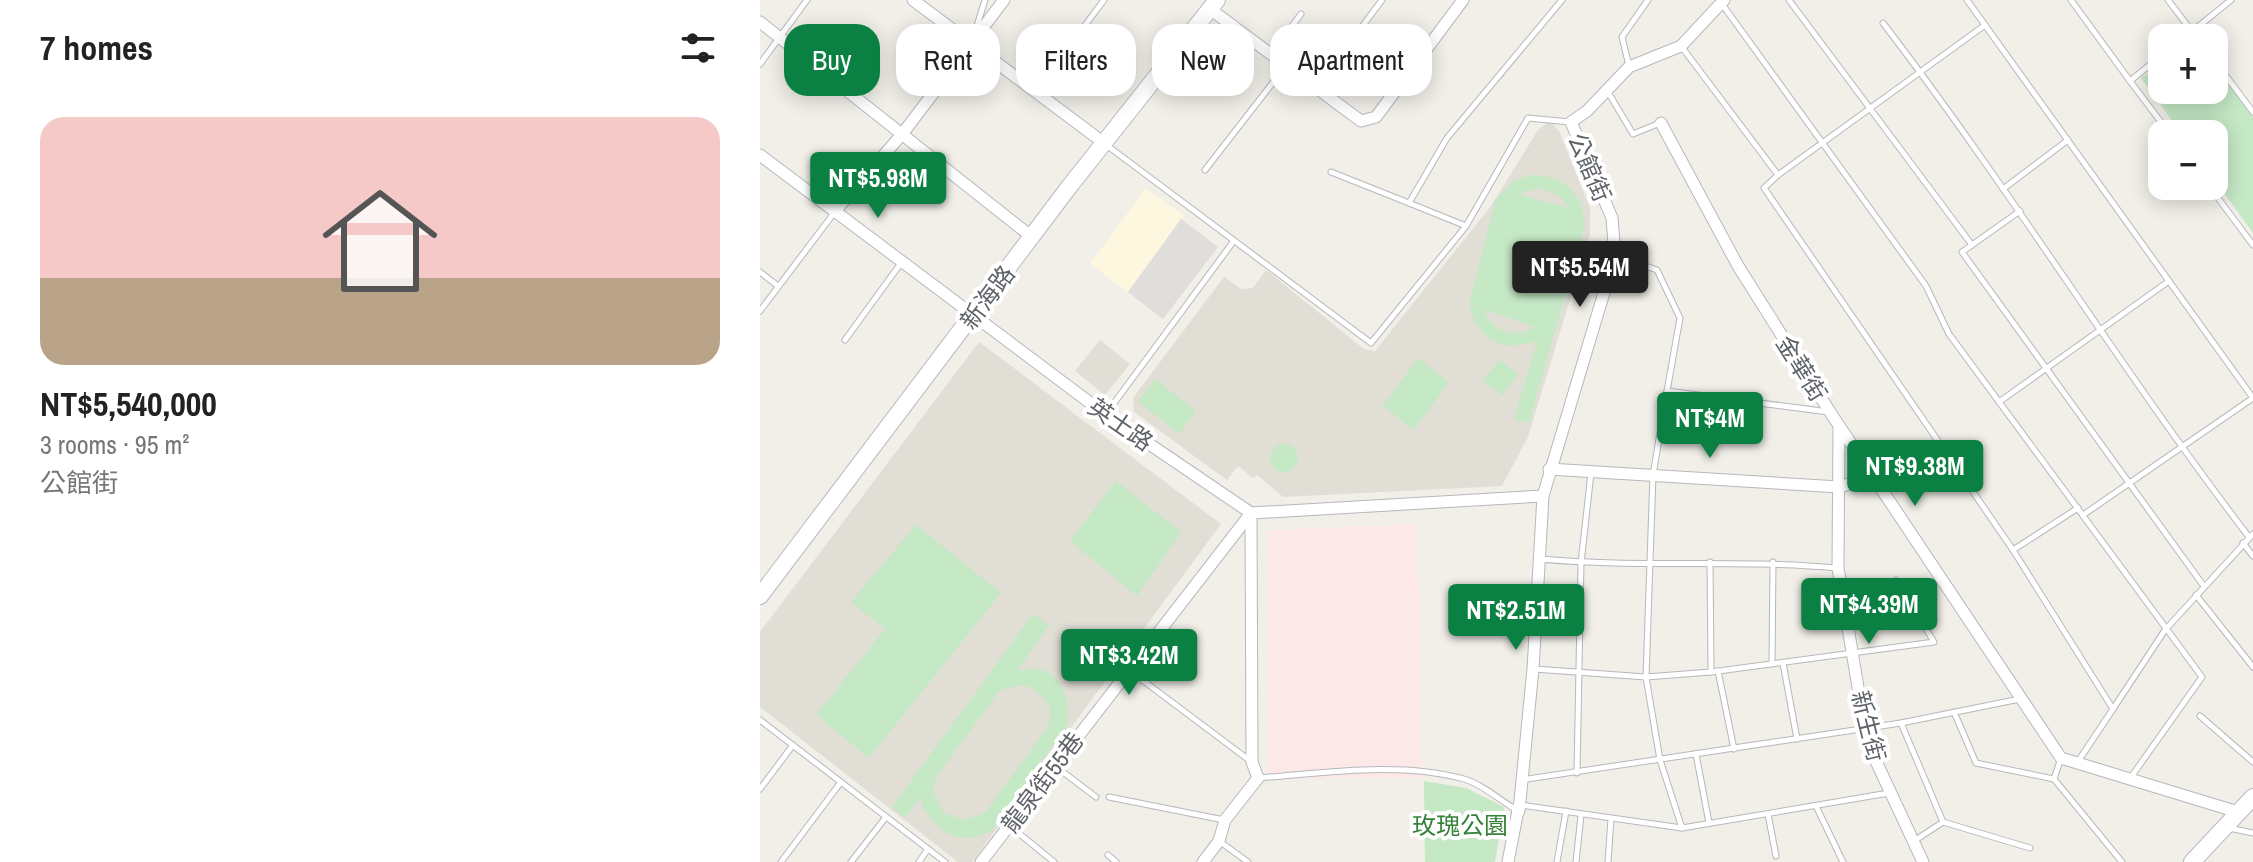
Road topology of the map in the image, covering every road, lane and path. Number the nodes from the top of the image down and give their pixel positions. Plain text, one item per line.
1 (807, 0) edge
2 (913, 0) edge
3 (985, 0) edge
4 (1004, 0) edge
5 (1104, 0) edge
6 (1382, 0) edge
7 (1463, 0) edge
8 (1562, 0) edge
9 (1648, 0) edge
10 (1789, 0) edge
11 (1967, 0) edge
12 (2071, 0) edge
13 (2168, 0) edge
14 (2231, 0) edge
15 (1723, 2) edge
16 (1213, 4) edge
17 (1301, 14) dead end
18 (760, 22) edge
19 (1883, 23) dead end
20 (944, 24) edge
21 (978, 24) edge
22 (986, 24) edge
23 (1086, 24) edge
24 (1294, 24) edge
25 (1364, 24) edge
26 (2187, 24) edge
27 (2201, 24) edge
28 (1985, 25) junction
29 (779, 37) junction
30 (1432, 42) edge
31 (1681, 46) junction
32 (1270, 53) edge
33 (760, 64) edge
34 (2148, 66) edge
35 (1629, 67) junction
36 (1000, 68) edge
37 (1920, 71) junction
38 (2228, 79) edge
39 (1016, 80) edge
40 (2130, 81) junction
41 (1270, 86) edge
42 (1607, 90) junction
43 (932, 96) edge
44 (1037, 96) edge
45 (1327, 96) edge
46 (1392, 96) edge
47 (1870, 107) junction
48 (2253, 112) edge
49 (2159, 120) edge
50 (1571, 122) junction
51 (1661, 123) joint
52 (903, 133) junction
53 (2068, 140) junction
54 (1104, 143) junction
55 (1822, 143) junction
56 (760, 155) edge
57 (1205, 170) dead end
58 (1331, 172) dead end
59 (1778, 175) junction
60 (2003, 189) junction
61 (2219, 200) edge
62 (1409, 203) junction
63 (836, 210) junction
64 (2020, 211) junction
65 (1466, 226) junction
66 (1032, 237) junction
67 (1233, 242) junction
68 (1972, 245) junction
69 (2253, 245) edge
70 (1615, 256) junction
71 (902, 260) junction
72 (760, 272) edge
73 (2169, 281) junction
74 (778, 286) junction
75 (760, 311) edge
76 (974, 315) junction
77 (2099, 330) junction
78 (845, 340) dead end
79 (2047, 369) junction
80 (1667, 391) junction
81 (2253, 398) edge
82 (1999, 402) junction
83 (1830, 412) junction
84 (1105, 414) junction
85 (1839, 426) junction
86 (2181, 448) junction
87 (1549, 469) junction
88 (1591, 472) junction
89 (1653, 475) junction
90 (1873, 477) junction
91 (2129, 483) junction
92 (1839, 487) junction
93 (1543, 496) junction
94 (2078, 508) junction
95 (1251, 513) junction
96 (2083, 515) junction
97 (2251, 535) edge
98 (2243, 543) junction
99 (2013, 550) junction
100 (2253, 556) edge
101 (1539, 559) junction
102 (1710, 562) junction
103 (1773, 562) junction
104 (1581, 563) junction
105 (1647, 564) junction
106 (1838, 568) junction
107 (1896, 580) dead end
108 (2203, 585) junction
109 (761, 593) edge
110 (2196, 595) junction
111 (2165, 630) junction
112 (1852, 654) junction
113 (1783, 663) junction
114 (1772, 664) junction
115 (2253, 667) edge
116 (1129, 669) junction
117 (1533, 669) junction
118 (1714, 672) junction
119 (1582, 673) junction
120 (1646, 677) junction
121 (2021, 698) junction
122 (2113, 709) junction
123 (1954, 712) junction
124 (2200, 716) dead end
125 (760, 720) edge
126 (1901, 723) junction
127 (1865, 729) junction
128 (1797, 739) junction
129 (793, 745) junction
130 (1734, 749) junction
131 (1696, 754) junction
132 (2061, 758) junction
133 (1660, 760) junction
134 (1252, 762) junction
135 (2253, 762) edge
136 (2076, 764) junction
137 (1054, 765) junction
138 (1577, 773) junction
139 (1258, 778) junction
140 (2054, 779) junction
141 (1521, 780) junction
142 (2128, 780) junction
143 (841, 782) junction
144 (760, 789) edge
145 (1890, 793) junction
146 (1096, 797) dead end
147 (1109, 797) dead end
148 (2253, 797) edge
149 (1816, 806) junction
150 (1519, 808) junction
151 (1566, 811) junction
152 (2238, 812) junction
153 (1768, 814) junction
154 (1581, 815) junction
155 (886, 817) junction
156 (1611, 819) junction
157 (1225, 820) junction
158 (1943, 822) junction
159 (1709, 823) junction
160 (1009, 825) junction
161 (2225, 827) junction
162 (1682, 828) junction
163 (2253, 833) edge
164 (1219, 841) junction
165 (1913, 842) junction
166 (2030, 848) dead end
167 (928, 849) junction
168 (1108, 855) dead end
169 (1776, 856) dead end
170 (781, 862) edge
171 (851, 862) edge
172 (919, 862) edge
173 (945, 862) edge
174 (981, 862) edge
175 (1054, 862) edge
176 (1116, 862) edge
177 (1203, 862) edge
178 (1248, 862) edge
179 (1508, 862) edge
180 (1557, 862) edge
181 (1576, 862) edge
182 (1608, 862) edge
183 (1843, 862) edge
184 (1923, 862) edge
185 (2122, 862) edge
186 (2192, 862) edge

1 - 29 lane
2 - 20 street
3 - 21 lane
4 - 22 street
5 - 23 lane
6 - 25 lane
7 - 30 street
8 - 62 lane
9 - 35 lane
10 - 47 lane
11 - 28 lane
12 - 40 lane
13 - 26 lane
14 - 27 lane
15 - 31 street, 公館街
15 - 55 lane
16 - 32 street
16 - 54 street, 新海路
17 - 24 lane
18 - 29 street
19 - 37 lane
28 - 37 lane
28 - 53 lane
29 - 33 lane
29 - 52 street
31 - 35 street, 公館街
31 - 59 lane
34 - 40 lane
35 - 42 street, 公館街
36 - 39 street
37 - 47 lane
37 - 60 lane
38 - 48 lane
40 - 49 lane
41 - 57 lane
42 - 50 street, 公館街
42 - 51 lane, 金華街
43 - 52 street
44 - 54 street
45 - 46 street
47 - 55 lane
47 - 68 lane
50 - 65 lane
50 - 70 street, 公館街
51 - 83 street, 金華街
52 - 63 street
52 - 66 street
53 - 60 lane
53 - 73 lane
54 - 66 street, 新海路
54 - 67 lane
55 - 59 lane
55 - 82 lane
56 - 63 street, 英士路
58 - 62 lane
59 - 99 lane
60 - 64 lane
61 - 69 lane
62 - 65 lane
63 - 71 street, 英士路
63 - 74 lane
64 - 68 lane
64 - 77 lane
65 - 67 lane
66 - 76 street, 新海路
67 - 84 lane
68 - 79 lane
70 - 80 lane
70 - 87 street, 公館街
71 - 76 street, 英士路
71 - 78 lane
72 - 74 lane
73 - 77 lane
73 - 81 lane
74 - 75 lane
76 - 84 street, 英士路
76 - 109 street, 新海路
77 - 79 lane
77 - 86 lane
79 - 82 lane
79 - 91 lane
80 - 83 lane
80 - 89 lane
81 - 86 lane
82 - 94 lane
83 - 85 street, 金華街
84 - 95 street, 英士路
85 - 90 street, 金華街
85 - 92 street, 新生街
86 - 91 lane
86 - 97 lane
87 - 88 street
87 - 93 street, 公館街
88 - 89 street
88 - 104 lane
89 - 92 street
89 - 105 lane
90 - 92 street
90 - 121 street, 金華街
91 - 96 lane
91 - 108 lane
92 - 106 street, 新生街
93 - 95 street
93 - 101 street, 公館街
94 - 96 lane
94 - 99 lane
95 - 116 street, 龍泉街55巷
95 - 134 street
96 - 111 lane
97 - 98 lane
98 - 100 lane
98 - 108 lane
99 - 122 lane
101 - 104 lane
101 - 117 street, 公館街
102 - 103 lane
102 - 105 lane
102 - 118 lane
103 - 106 lane
103 - 114 lane
104 - 105 lane
104 - 119 lane
105 - 120 lane
106 - 112 street, 新生街
107 - 112 lane
108 - 110 lane
110 - 111 lane
110 - 115 lane
111 - 122 lane
111 - 142 lane
112 - 113 lane
112 - 127 street, 新生街
113 - 114 lane
113 - 128 lane
114 - 118 lane
116 - 134 lane
116 - 137 street, 龍泉街55巷
117 - 119 lane
117 - 141 street, 公館街
118 - 120 lane
118 - 130 lane
119 - 120 lane
119 - 138 lane
120 - 133 lane
121 - 123 lane
121 - 132 street, 金華街
122 - 136 lane
123 - 126 lane
123 - 140 lane
124 - 135 lane
125 - 129 lane
126 - 127 lane
126 - 158 lane
127 - 128 lane
127 - 145 street, 新生街
128 - 130 lane
129 - 143 lane
129 - 144 lane
130 - 131 lane
131 - 133 lane
131 - 159 lane
132 - 136 street
132 - 140 lane
133 - 138 lane
133 - 162 lane
134 - 139 street
136 - 142 street
137 - 146 lane
137 - 160 street, 龍泉街55巷
138 - 141 lane
139 - 150 lane
139 - 157 street
140 - 185 lane
141 - 150 street, 公館街
142 - 152 street
143 - 155 lane
143 - 170 lane
145 - 149 lane
145 - 165 street, 新生街
147 - 157 lane
148 - 152 street
149 - 153 lane
149 - 183 lane
150 - 151 lane
150 - 179 street, 公館街
151 - 154 lane
151 - 180 lane
152 - 161 street
153 - 159 lane
153 - 169 lane
154 - 156 lane
154 - 181 lane
155 - 167 lane
155 - 171 lane
156 - 162 lane
156 - 182 lane
157 - 164 street
158 - 165 lane
158 - 166 lane
159 - 162 lane
160 - 174 street, 龍泉街55巷
160 - 175 lane
161 - 163 lane
161 - 186 street
164 - 177 street
164 - 178 lane
165 - 184 street, 新生街
167 - 172 lane
167 - 173 lane
168 - 176 lane

